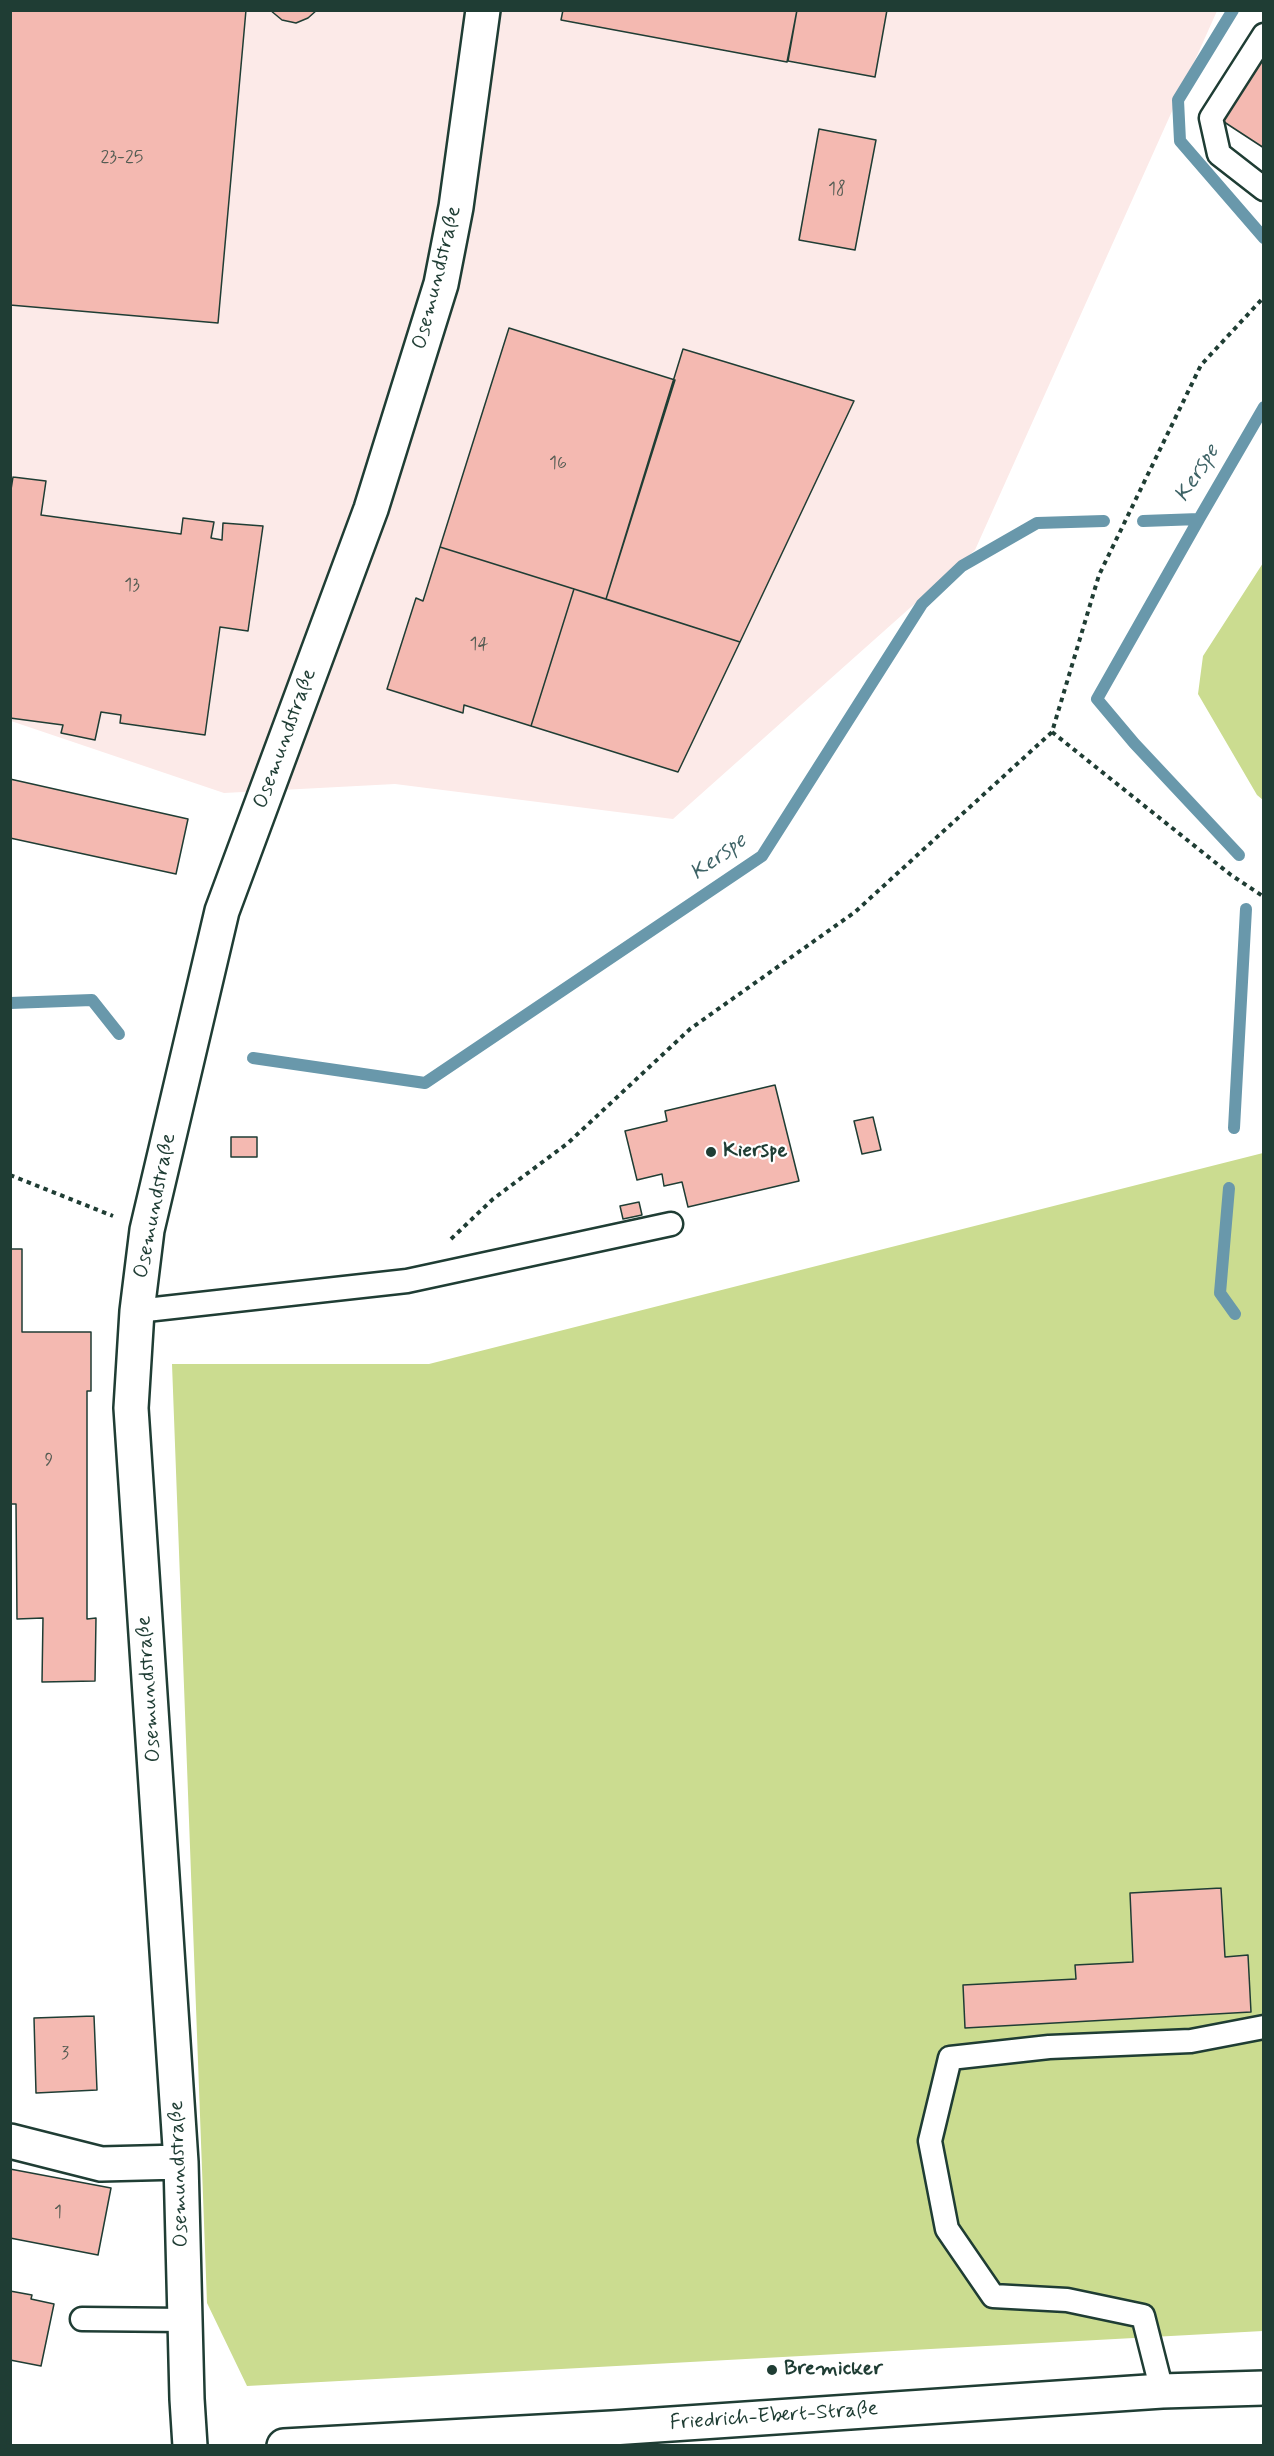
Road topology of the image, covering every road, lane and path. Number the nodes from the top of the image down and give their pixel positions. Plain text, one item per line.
1 (483, 10) edge
2 (1263, 35) edge
3 (1263, 189) edge
4 (1263, 297) edge
5 (1052, 732) junction
6 (1263, 897) edge
7 (10, 1174) edge
8 (671, 1224) dead end
9 (147, 1230) junction
10 (450, 1240) dead end
11 (137, 1311) junction
12 (1263, 2027) edge
13 (10, 2141) edge
14 (181, 2162) junction
15 (82, 2319) dead end
16 (185, 2320) junction
17 (1263, 2388) edge
18 (1162, 2391) junction
19 (612, 2436) edge
20 (190, 2445) edge
21 (284, 2445) edge

1 - 9 street, Osemundstraße
2 - 3 lane
4 - 5 path
5 - 6 path
5 - 10 path
7 - 9 path
8 - 11 lane
9 - 11 street, Osemundstraße
11 - 14 street, Osemundstraße
12 - 18 lane
13 - 14 street
14 - 16 street, Osemundstraße
15 - 16 lane
16 - 20 street, Osemundstraße
17 - 18 street, Friedrich-Ebert-Straße
18 - 19 street, Friedrich-Ebert-Straße
19 - 21 street, Friedrich-Ebert-Straße

